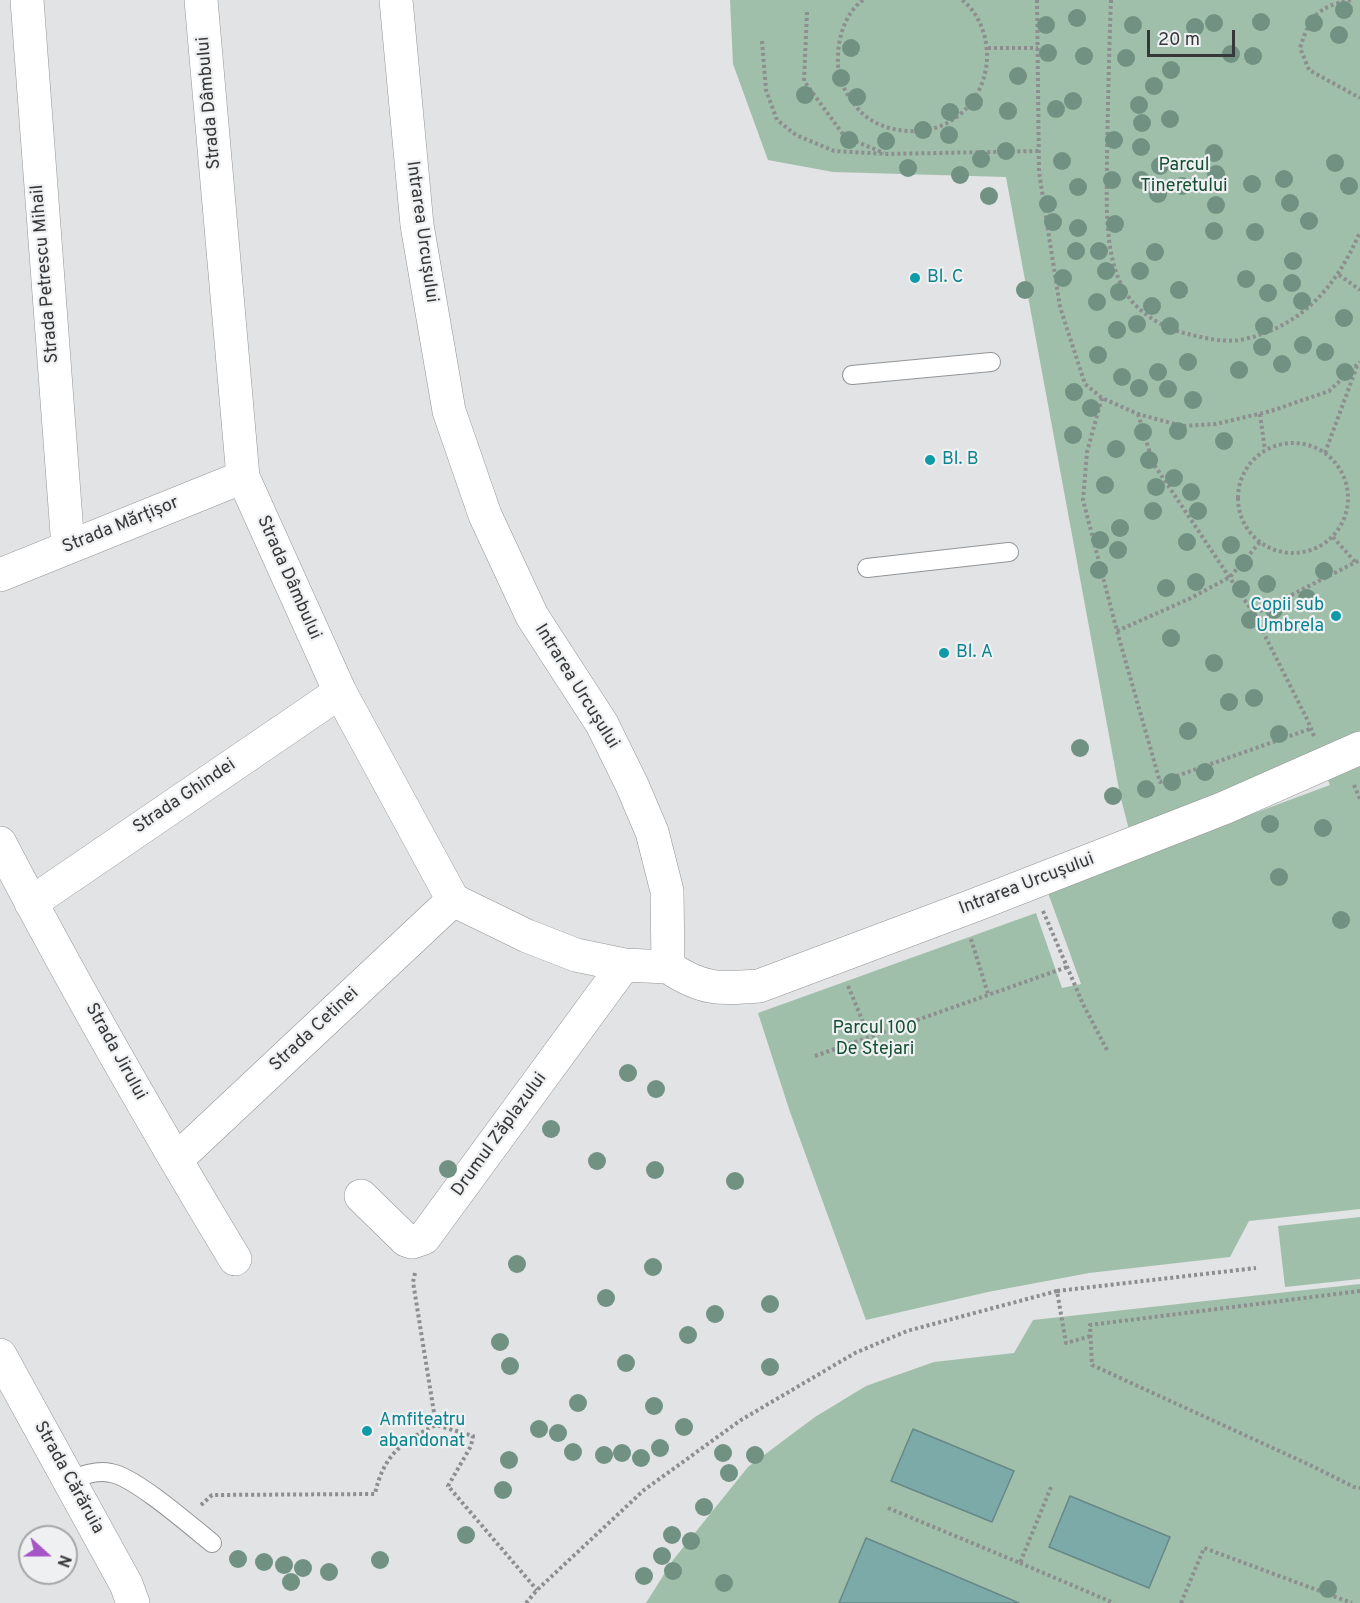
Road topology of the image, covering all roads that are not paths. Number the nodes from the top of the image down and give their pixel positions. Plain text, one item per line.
1 (27, 0) edge
2 (201, 0) edge
3 (396, 0) edge
4 (992, 362) dead end
5 (852, 375) dead end
6 (243, 477) junction
7 (68, 547) junction
8 (1009, 552) dead end
9 (867, 568) dead end
10 (0, 576) edge
11 (340, 692) junction
12 (1360, 748) edge
13 (0, 843) edge
14 (453, 900) junction
15 (31, 903) junction
16 (624, 965) junction
17 (668, 967) junction
18 (176, 1160) junction
19 (361, 1196) dead end
20 (235, 1259) dead end
21 (0, 1355) edge
22 (69, 1480) junction
23 (212, 1543) dead end
24 (133, 1603) edge

1 - 7 street, Strada Petrescu Mihail
2 - 6 street, Strada Dâmbului
3 - 17 street, Intrarea Urcușului
4 - 5 lane
6 - 7 street, Strada Mărțișor
6 - 11 street, Strada Dâmbului
7 - 10 street, Strada Mărțișor
8 - 9 lane
11 - 14 street, Strada Dâmbului
11 - 15 street, Strada Ghindei
12 - 17 street, Intrarea Urcușului
13 - 15 street, Strada Jirului
14 - 16 street
14 - 18 street, Strada Cetinei
15 - 18 street, Strada Jirului
16 - 17 street
16 - 19 street, Drumul Zăplazului
18 - 20 street, Strada Jirului
21 - 22 street, Strada Cărăruia
22 - 23 lane
22 - 24 street, Strada Cărăruia

